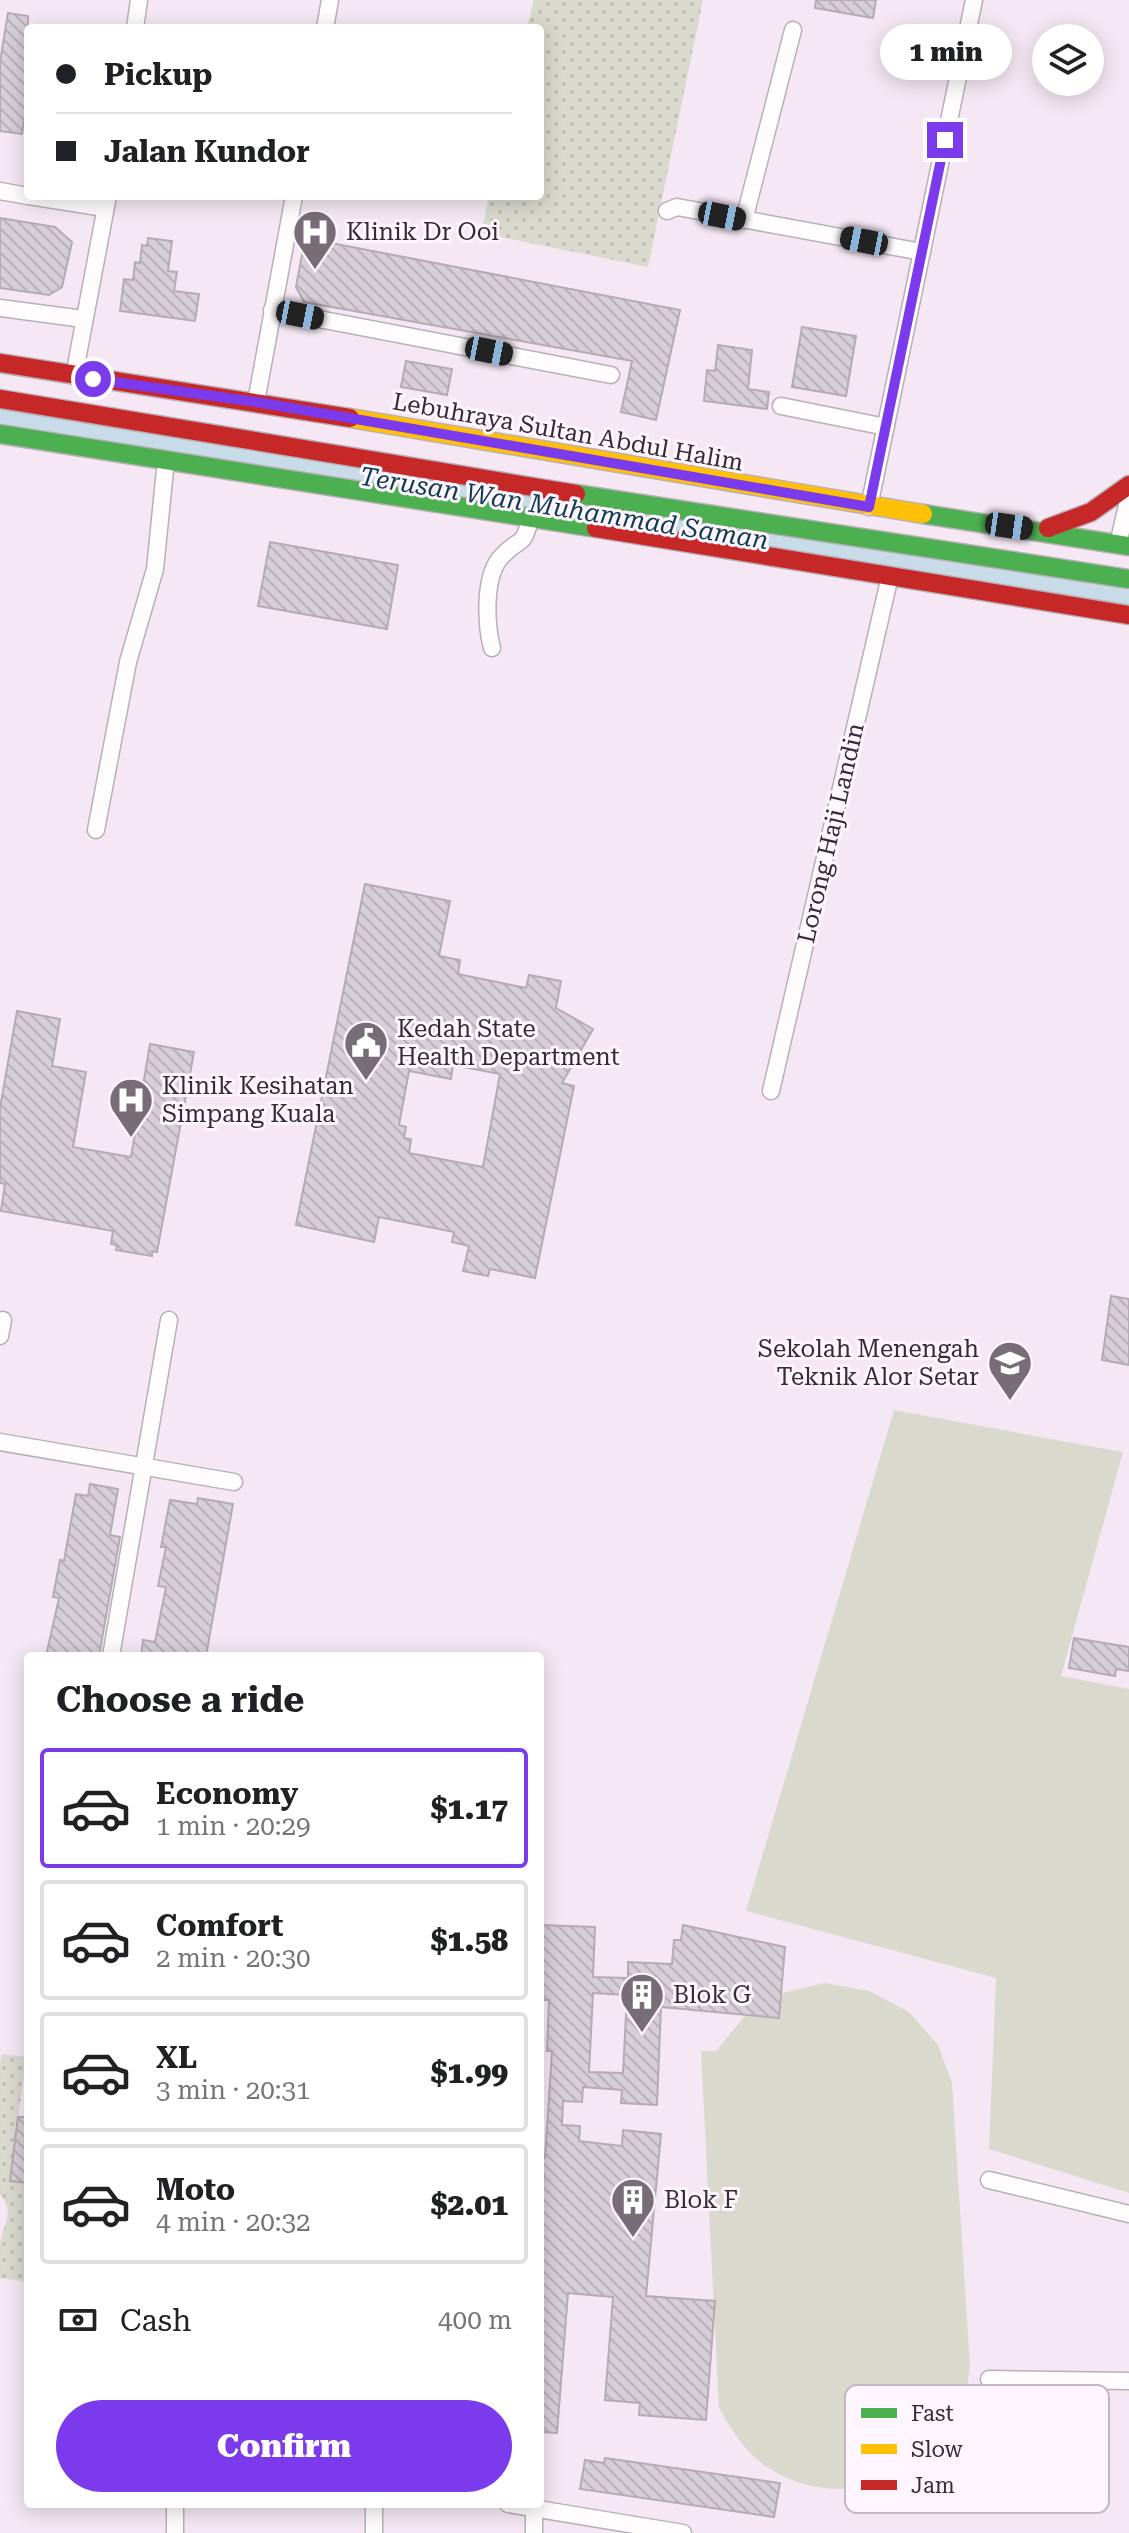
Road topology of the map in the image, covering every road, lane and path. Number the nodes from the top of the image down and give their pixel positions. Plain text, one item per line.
1 (139, 0) edge
2 (330, 0) edge
3 (974, 0) edge
4 (136, 24) edge
5 (326, 24) edge
6 (793, 30) dead end
7 (0, 191) edge
8 (24, 195) edge
9 (80, 200) edge
10 (293, 200) edge
11 (106, 202) edge
12 (667, 211) dead end
13 (744, 220) junction
14 (922, 252) junction
15 (0, 308) edge
16 (272, 310) junction
17 (83, 319) junction
18 (0, 363) edge
19 (611, 375) dead end
20 (74, 376) junction
21 (0, 399) edge
22 (256, 402) junction
23 (781, 406) dead end
24 (886, 427) junction
25 (0, 434) edge
26 (166, 460) junction
27 (1129, 485) edge
28 (1129, 497) edge
29 (869, 507) junction
30 (531, 517) junction
31 (1037, 530) junction
32 (1123, 545) edge
33 (890, 576) junction
34 (1129, 579) edge
35 (1129, 615) edge
36 (492, 648) dead end
37 (96, 830) dead end
38 (771, 1091) dead end
39 (169, 1320) dead end
40 (0, 1442) edge
41 (144, 1467) junction
42 (234, 1482) dead end
43 (112, 1652) edge
44 (989, 2180) dead end
45 (1129, 2214) edge
46 (989, 2379) dead end
47 (1129, 2381) edge
48 (175, 2508) edge
49 (374, 2508) edge
50 (534, 2508) joint
51 (175, 2533) edge
52 (374, 2533) edge
53 (534, 2533) edge
54 (683, 2533) edge

1 - 4 street
2 - 5 street
3 - 14 street
6 - 13 street
7 - 8 street
9 - 11 street
10 - 16 street
11 - 17 street
12 - 13 street
13 - 14 street
14 - 24 street
15 - 17 street
16 - 19 street
16 - 22 street
17 - 20 street
18 - 20 main road, Lebuhraya Sultan Abdul Halim
20 - 22 main road, Lebuhraya Sultan Abdul Halim
21 - 34 main road
22 - 29 main road, Lebuhraya Sultan Abdul Halim
23 - 24 street
24 - 29 street
25 - 26 main road
26 - 30 main road
26 - 37 street
27 - 31 main road
28 - 32 street
29 - 31 main road, Lebuhraya Sultan Abdul Halim
30 - 33 main road
30 - 36 street
31 - 32 main road, Lebuhraya Sultan Abdul Halim
33 - 35 main road
33 - 38 street, Lorong Haji Landin
39 - 41 street
40 - 41 street
41 - 42 street
41 - 43 street
44 - 45 street
46 - 47 street
48 - 51 street
49 - 52 street
50 - 53 street
50 - 54 street

